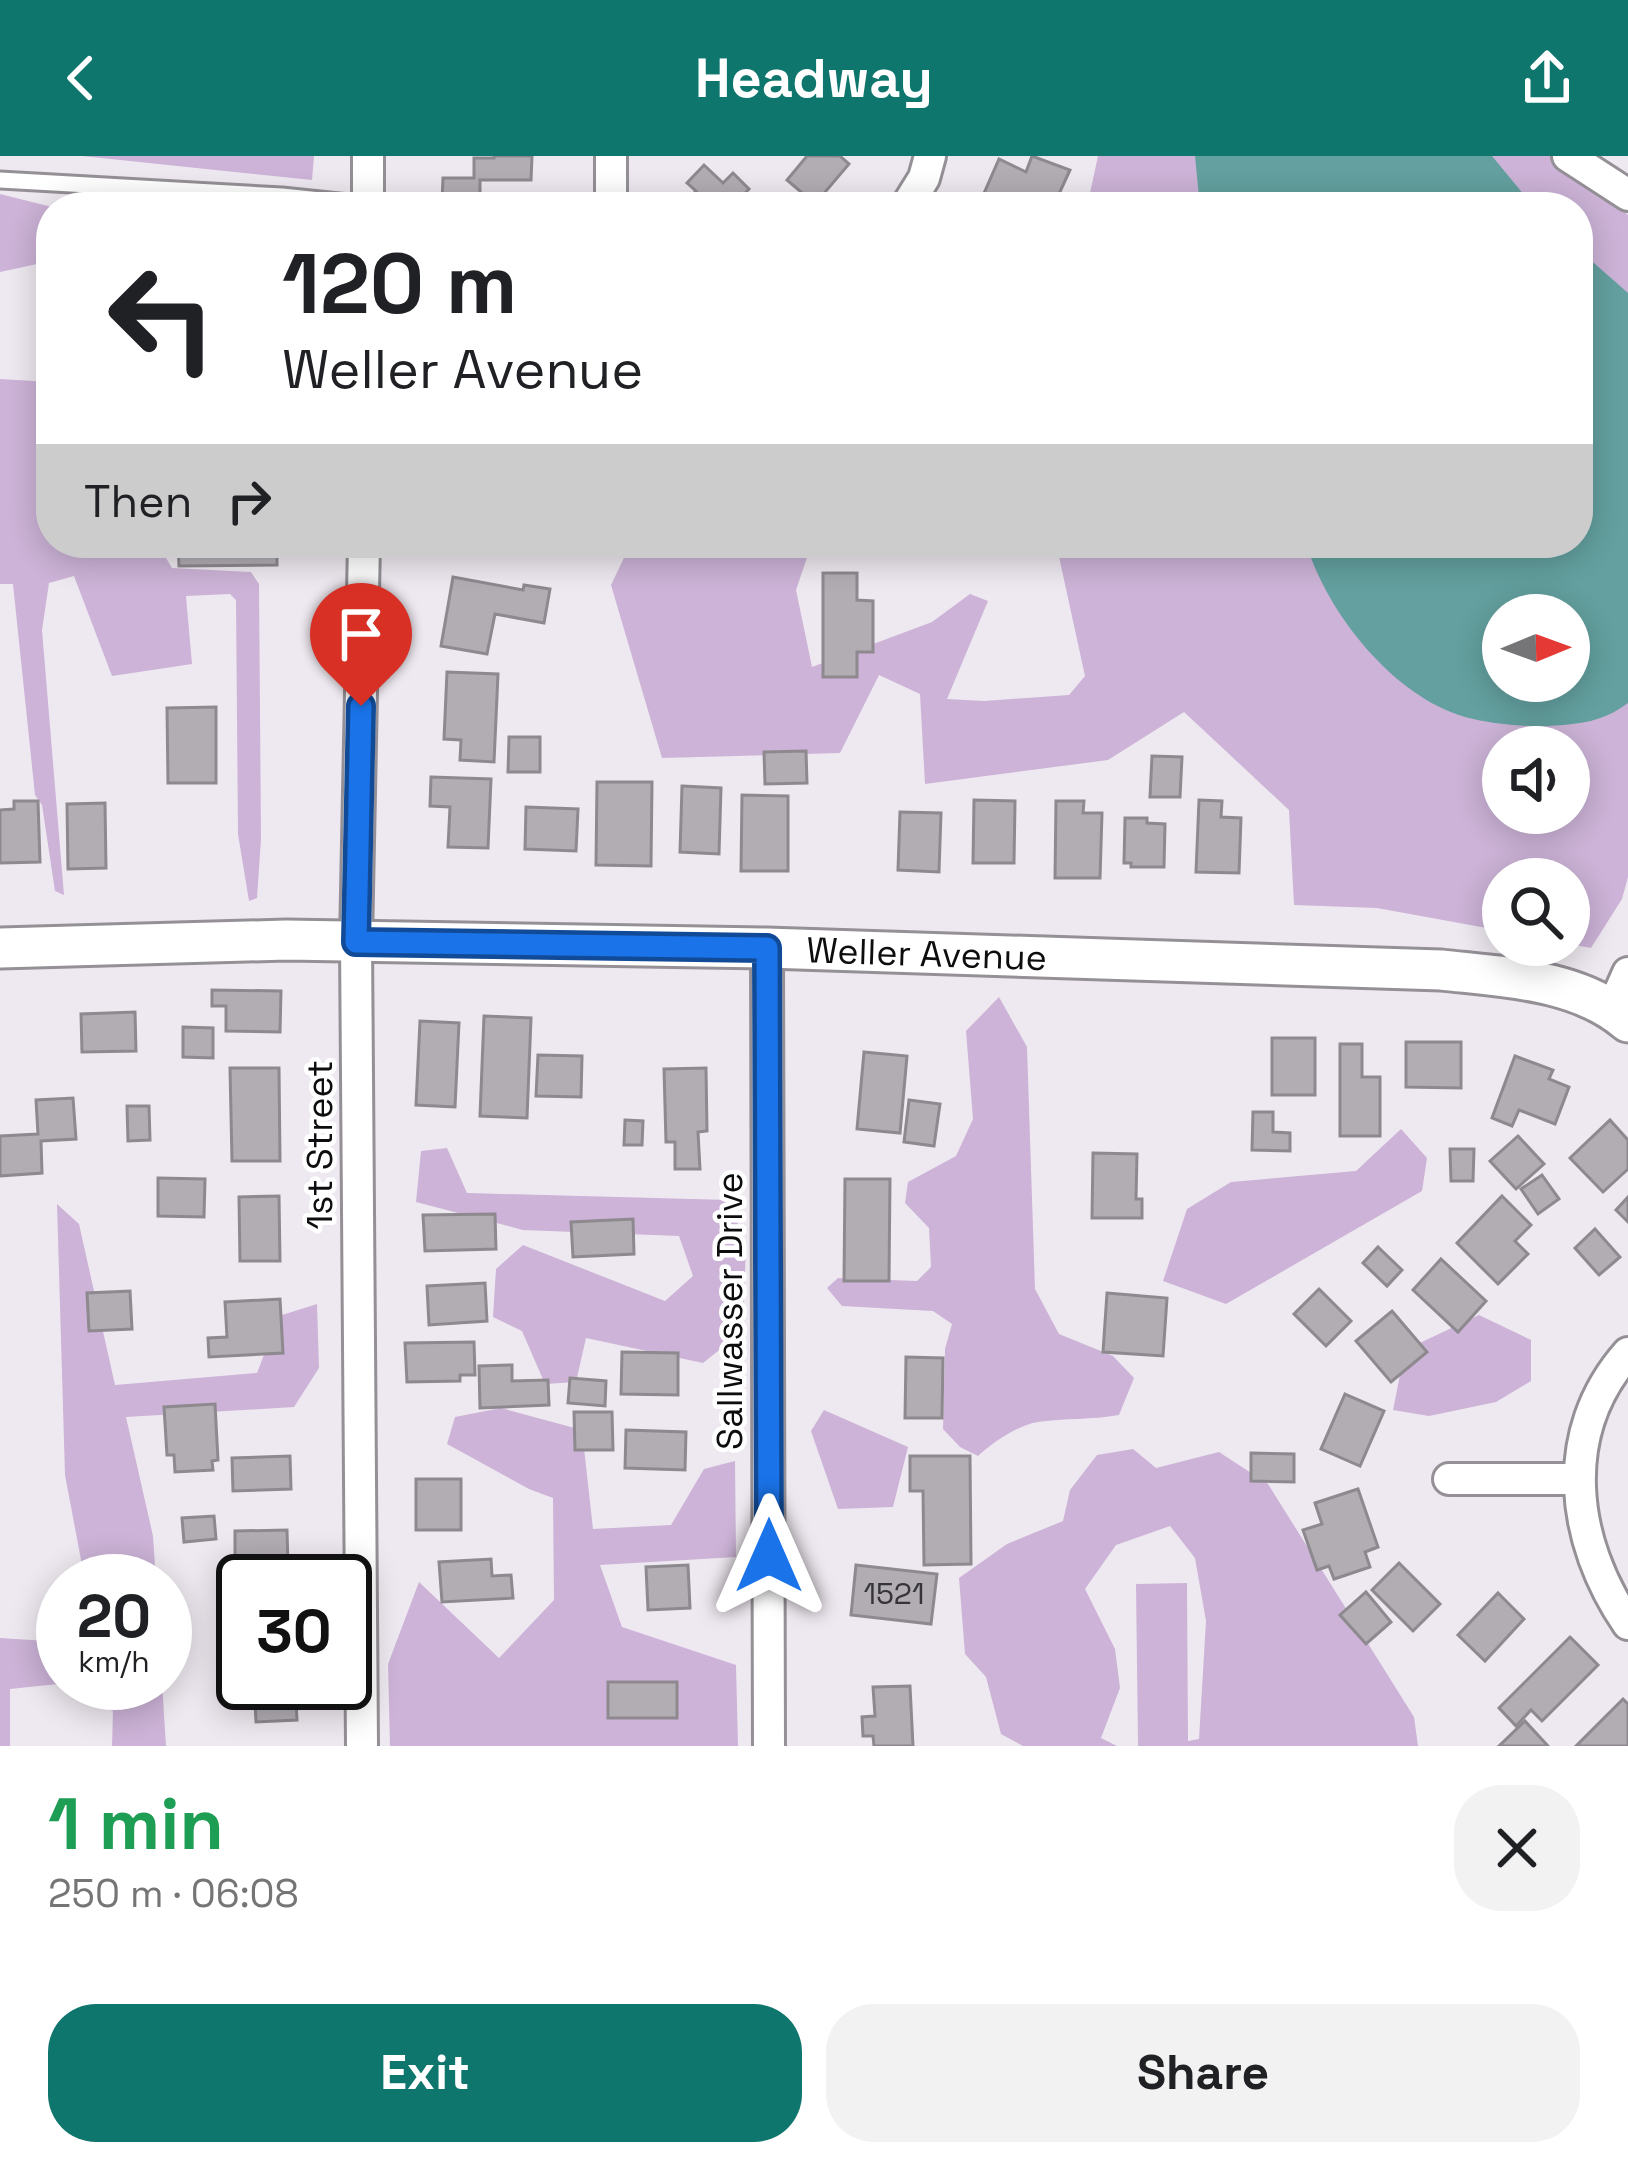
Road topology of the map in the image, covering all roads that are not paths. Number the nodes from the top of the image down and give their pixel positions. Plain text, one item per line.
1 (368, 156) edge
2 (611, 156) edge
3 (930, 156) edge
4 (1568, 156) edge
5 (0, 180) edge
6 (212, 192) edge
7 (368, 192) edge
8 (611, 192) edge
9 (915, 192) edge
10 (1628, 195) edge
11 (364, 558) edge
12 (356, 942) junction
13 (0, 948) edge
14 (767, 948) junction
15 (1623, 1001) edge
16 (1628, 1353) edge
17 (1449, 1479) dead end
18 (1578, 1480) junction
19 (1628, 1624) edge
20 (362, 1746) edge
21 (770, 1746) edge

1 - 7 street
2 - 8 street
3 - 9 street
4 - 10 street
5 - 6 lane
11 - 12 street, 1st Street
12 - 13 street, Weller Avenue
12 - 14 street, Weller Avenue
12 - 20 street, 1st Street
14 - 15 street, Weller Avenue
14 - 21 street, Sallwasser Drive
16 - 18 street
17 - 18 street
18 - 19 street

